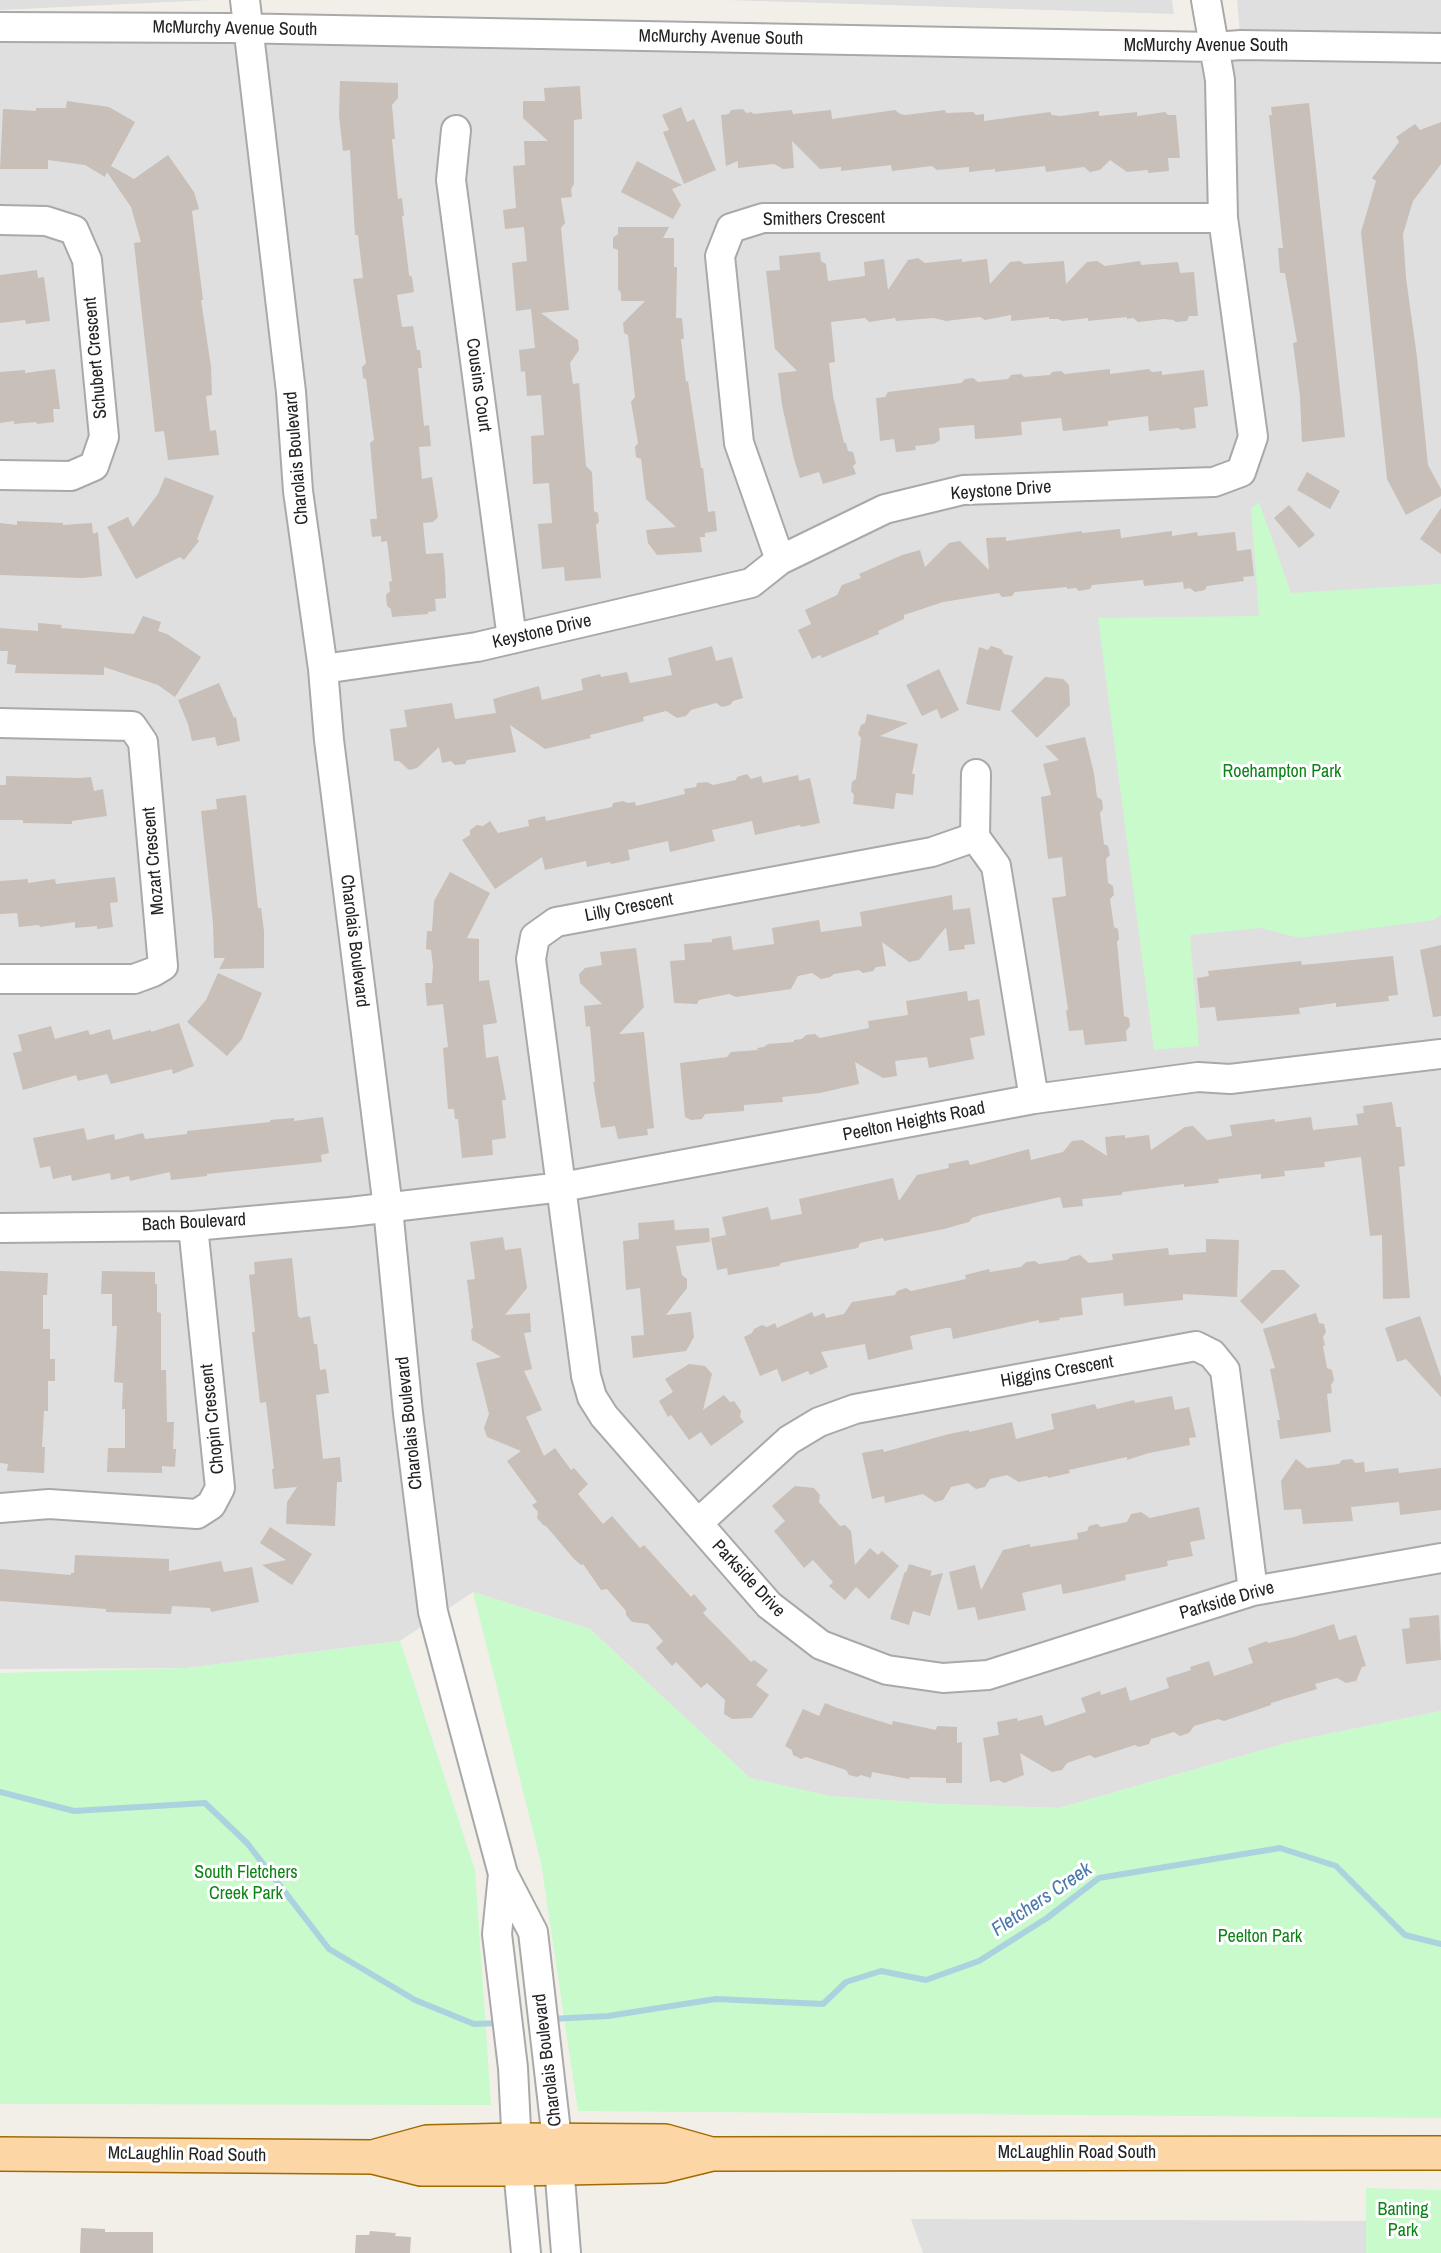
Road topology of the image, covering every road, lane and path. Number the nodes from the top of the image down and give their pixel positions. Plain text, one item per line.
1 (245, 0) edge
2 (1206, 0) edge
3 (0, 27) edge
4 (247, 29) junction
5 (1214, 47) junction
6 (1441, 48) edge
7 (456, 130) dead end
8 (1223, 218) junction
9 (0, 220) edge
10 (0, 475) edge
11 (780, 560) junction
12 (512, 639) junction
13 (323, 669) junction
14 (0, 723) edge
15 (976, 774) dead end
16 (975, 837) junction
17 (0, 979) edge
18 (1441, 1054) edge
19 (1034, 1099) junction
20 (562, 1187) junction
21 (388, 1208) junction
22 (193, 1226) junction
23 (0, 1228) edge
24 (0, 1508) edge
25 (698, 1523) junction
26 (1441, 1558) edge
27 (1253, 1591) junction
28 (503, 1874) junction
29 (1441, 2153) edge
30 (0, 2154) edge
31 (558, 2154) junction
32 (517, 2155) junction
33 (526, 2253) edge
34 (566, 2253) edge

1 - 4 street, Charolais Boulevard
2 - 5 street, Keystone Drive
3 - 4 street, McMurchy Avenue South
4 - 5 street, McMurchy Avenue South
4 - 13 street, Charolais Boulevard
5 - 6 street, McMurchy Avenue South
5 - 8 street, Keystone Drive
7 - 12 street, Cousins Court
8 - 11 street, Keystone Drive
8 - 11 street, Smithers Crescent
9 - 10 street, Schubert Crescent
11 - 12 street, Keystone Drive
12 - 13 street, Keystone Drive
13 - 21 street, Charolais Boulevard
14 - 17 street, Mozart Crescent
15 - 16 street
16 - 19 street
16 - 20 street, Lilly Crescent
18 - 19 street, Peelton Heights Road
19 - 20 street, Peelton Heights Road
20 - 21 street, Peelton Heights Road
20 - 25 street, Parkside Drive
21 - 22 street, Bach Boulevard
21 - 28 street, Charolais Boulevard
22 - 23 street, Bach Boulevard
22 - 24 street, Chopin Crescent
25 - 27 street, Parkside Drive
25 - 27 street, Higgins Crescent
26 - 27 street, Parkside Drive
28 - 31 street, Charolais Boulevard
28 - 32 street, Charolais Boulevard
29 - 31 main road, McLaughlin Road South
30 - 32 main road, McLaughlin Road South
31 - 32 main road, McLaughlin Road South
31 - 34 street, Charolais Boulevard
32 - 33 street, Charolais Boulevard

